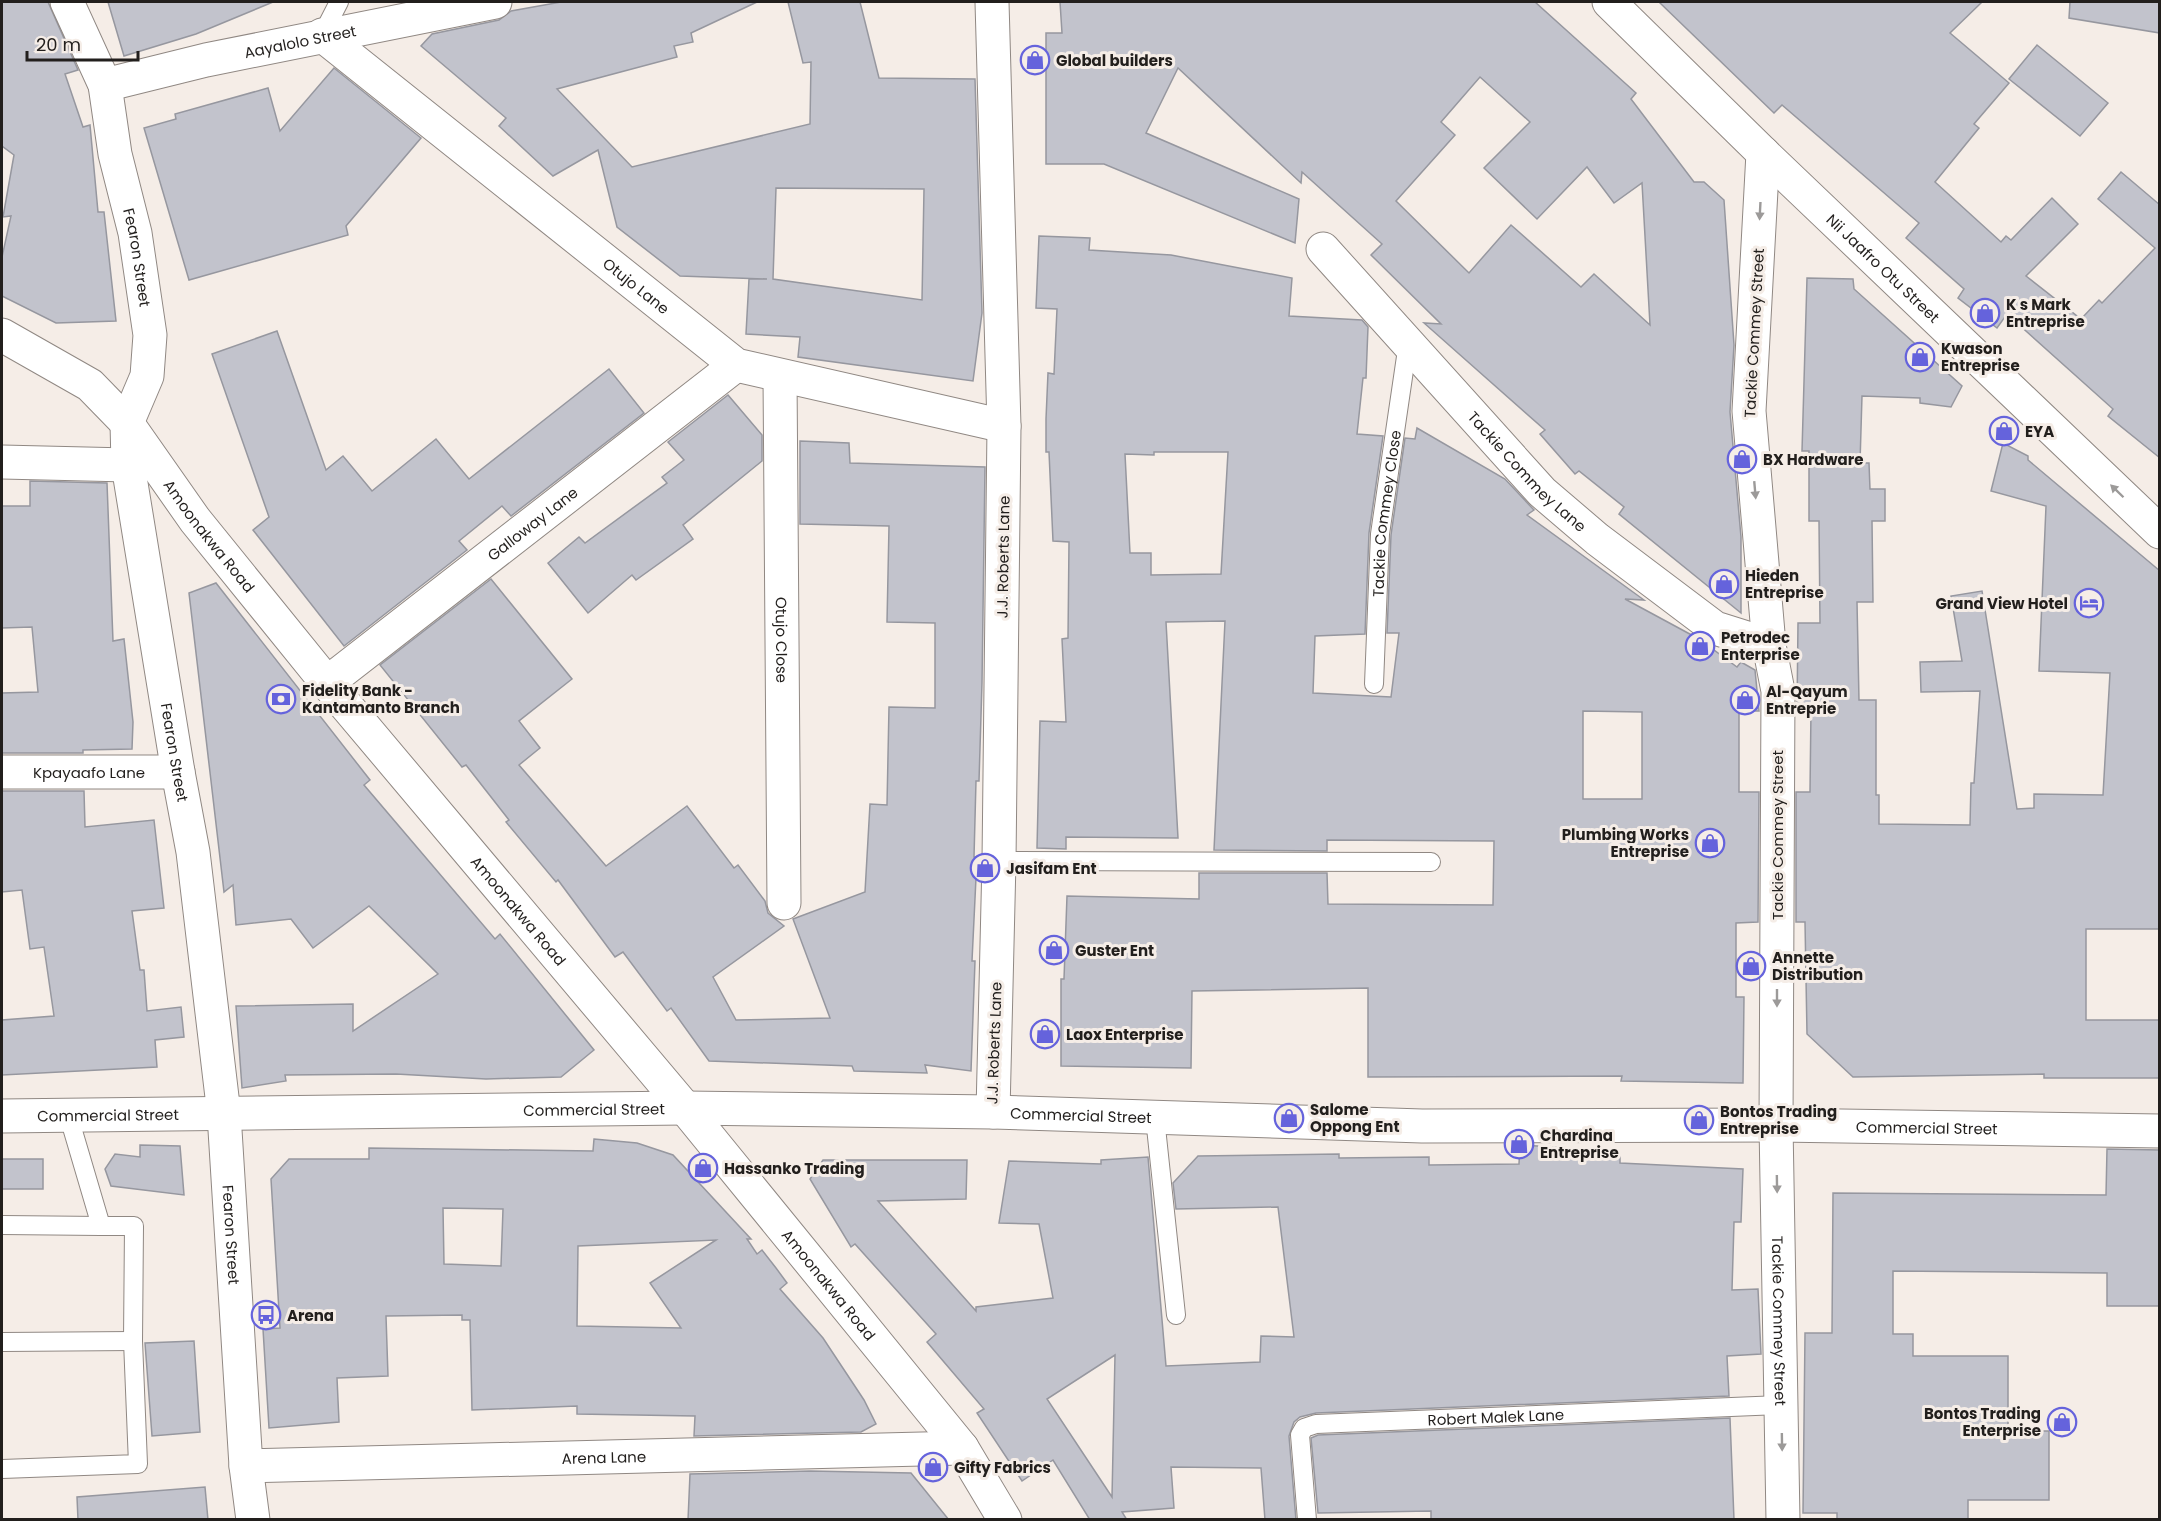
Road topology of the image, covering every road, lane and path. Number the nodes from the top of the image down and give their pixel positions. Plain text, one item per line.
1 (67, 2) edge
2 (339, 2) edge
3 (495, 2) edge
4 (992, 2) edge
5 (1609, 2) edge
6 (322, 35) junction
7 (105, 86) junction
8 (1763, 153) junction
9 (1323, 249) dead end
10 (2, 335) edge
11 (1408, 343) junction
12 (736, 365) junction
13 (780, 376) junction
14 (127, 423) junction
15 (1004, 426) junction
16 (2, 462) edge
17 (128, 465) junction
18 (2160, 532) edge
19 (1768, 645) junction
20 (327, 683) junction
21 (1374, 684) dead end
22 (2, 772) edge
23 (178, 772) junction
24 (999, 861) junction
25 (1431, 862) dead end
26 (784, 903) dead end
27 (685, 1108) junction
28 (993, 1112) junction
29 (68, 1114) junction
30 (224, 1114) junction
31 (2, 1116) edge
32 (1155, 1118) junction
33 (1776, 1125) junction
34 (2160, 1131) edge
35 (2, 1225) edge
36 (101, 1226) junction
37 (1176, 1315) dead end
38 (133, 1341) junction
39 (2, 1342) edge
40 (1782, 1405) junction
41 (962, 1448) junction
42 (246, 1466) junction
43 (2, 1470) edge
44 (253, 1520) edge
45 (1005, 1520) edge
46 (1307, 1520) edge
47 (1784, 1520) edge

1 - 7 street, Fearon Street
2 - 6 lane
3 - 6 street, Aayalolo Street
4 - 15 street, J.J. Roberts Lane
5 - 8 street, Nii Jaafro Otu Street
6 - 7 street, Aayalolo Street
6 - 12 street, Otujo Lane
7 - 14 street, Fearon Street
18 -> 8 street, Nii Jaafro Otu Street
8 -> 19 street, Tackie Commey Street
9 - 11 street, Tackie Commey Lane
10 - 14 street, Amoonakwa Road
11 - 19 street, Tackie Commey Lane
11 - 21 lane, Tackie Commey Close
12 - 13 street, Otujo Lane
12 - 20 street, Galloway Lane
13 - 15 street, Otujo Lane
13 - 26 street, Otujo Close
14 - 17 street, Fearon Street
14 - 20 street, Amoonakwa Road
15 - 24 street, J.J. Roberts Lane
16 - 17 street
17 - 23 street, Fearon Street
19 -> 33 street, Tackie Commey Street
20 - 27 street, Amoonakwa Road
22 - 23 street, Kpayaafo Lane
23 - 30 street, Fearon Street
24 - 25 lane
24 - 28 street, J.J. Roberts Lane
27 - 28 street, Commercial Street
27 - 30 street, Commercial Street
27 - 41 street, Amoonakwa Road
28 - 32 street, Commercial Street
29 - 30 street, Commercial Street
29 - 31 street, Commercial Street
29 - 36 lane
30 - 42 street, Fearon Street
32 - 33 street, Commercial Street
32 - 37 lane
33 - 34 street, Commercial Street
33 -> 40 street, Tackie Commey Street
35 - 36 lane
36 - 38 lane
38 - 39 lane
38 - 43 lane
40 - 46 lane, Robert Malek Lane
40 -> 47 street, Tackie Commey Street
41 - 42 street, Arena Lane
41 - 45 street, Amoonakwa Road
42 - 44 street, Fearon Street

